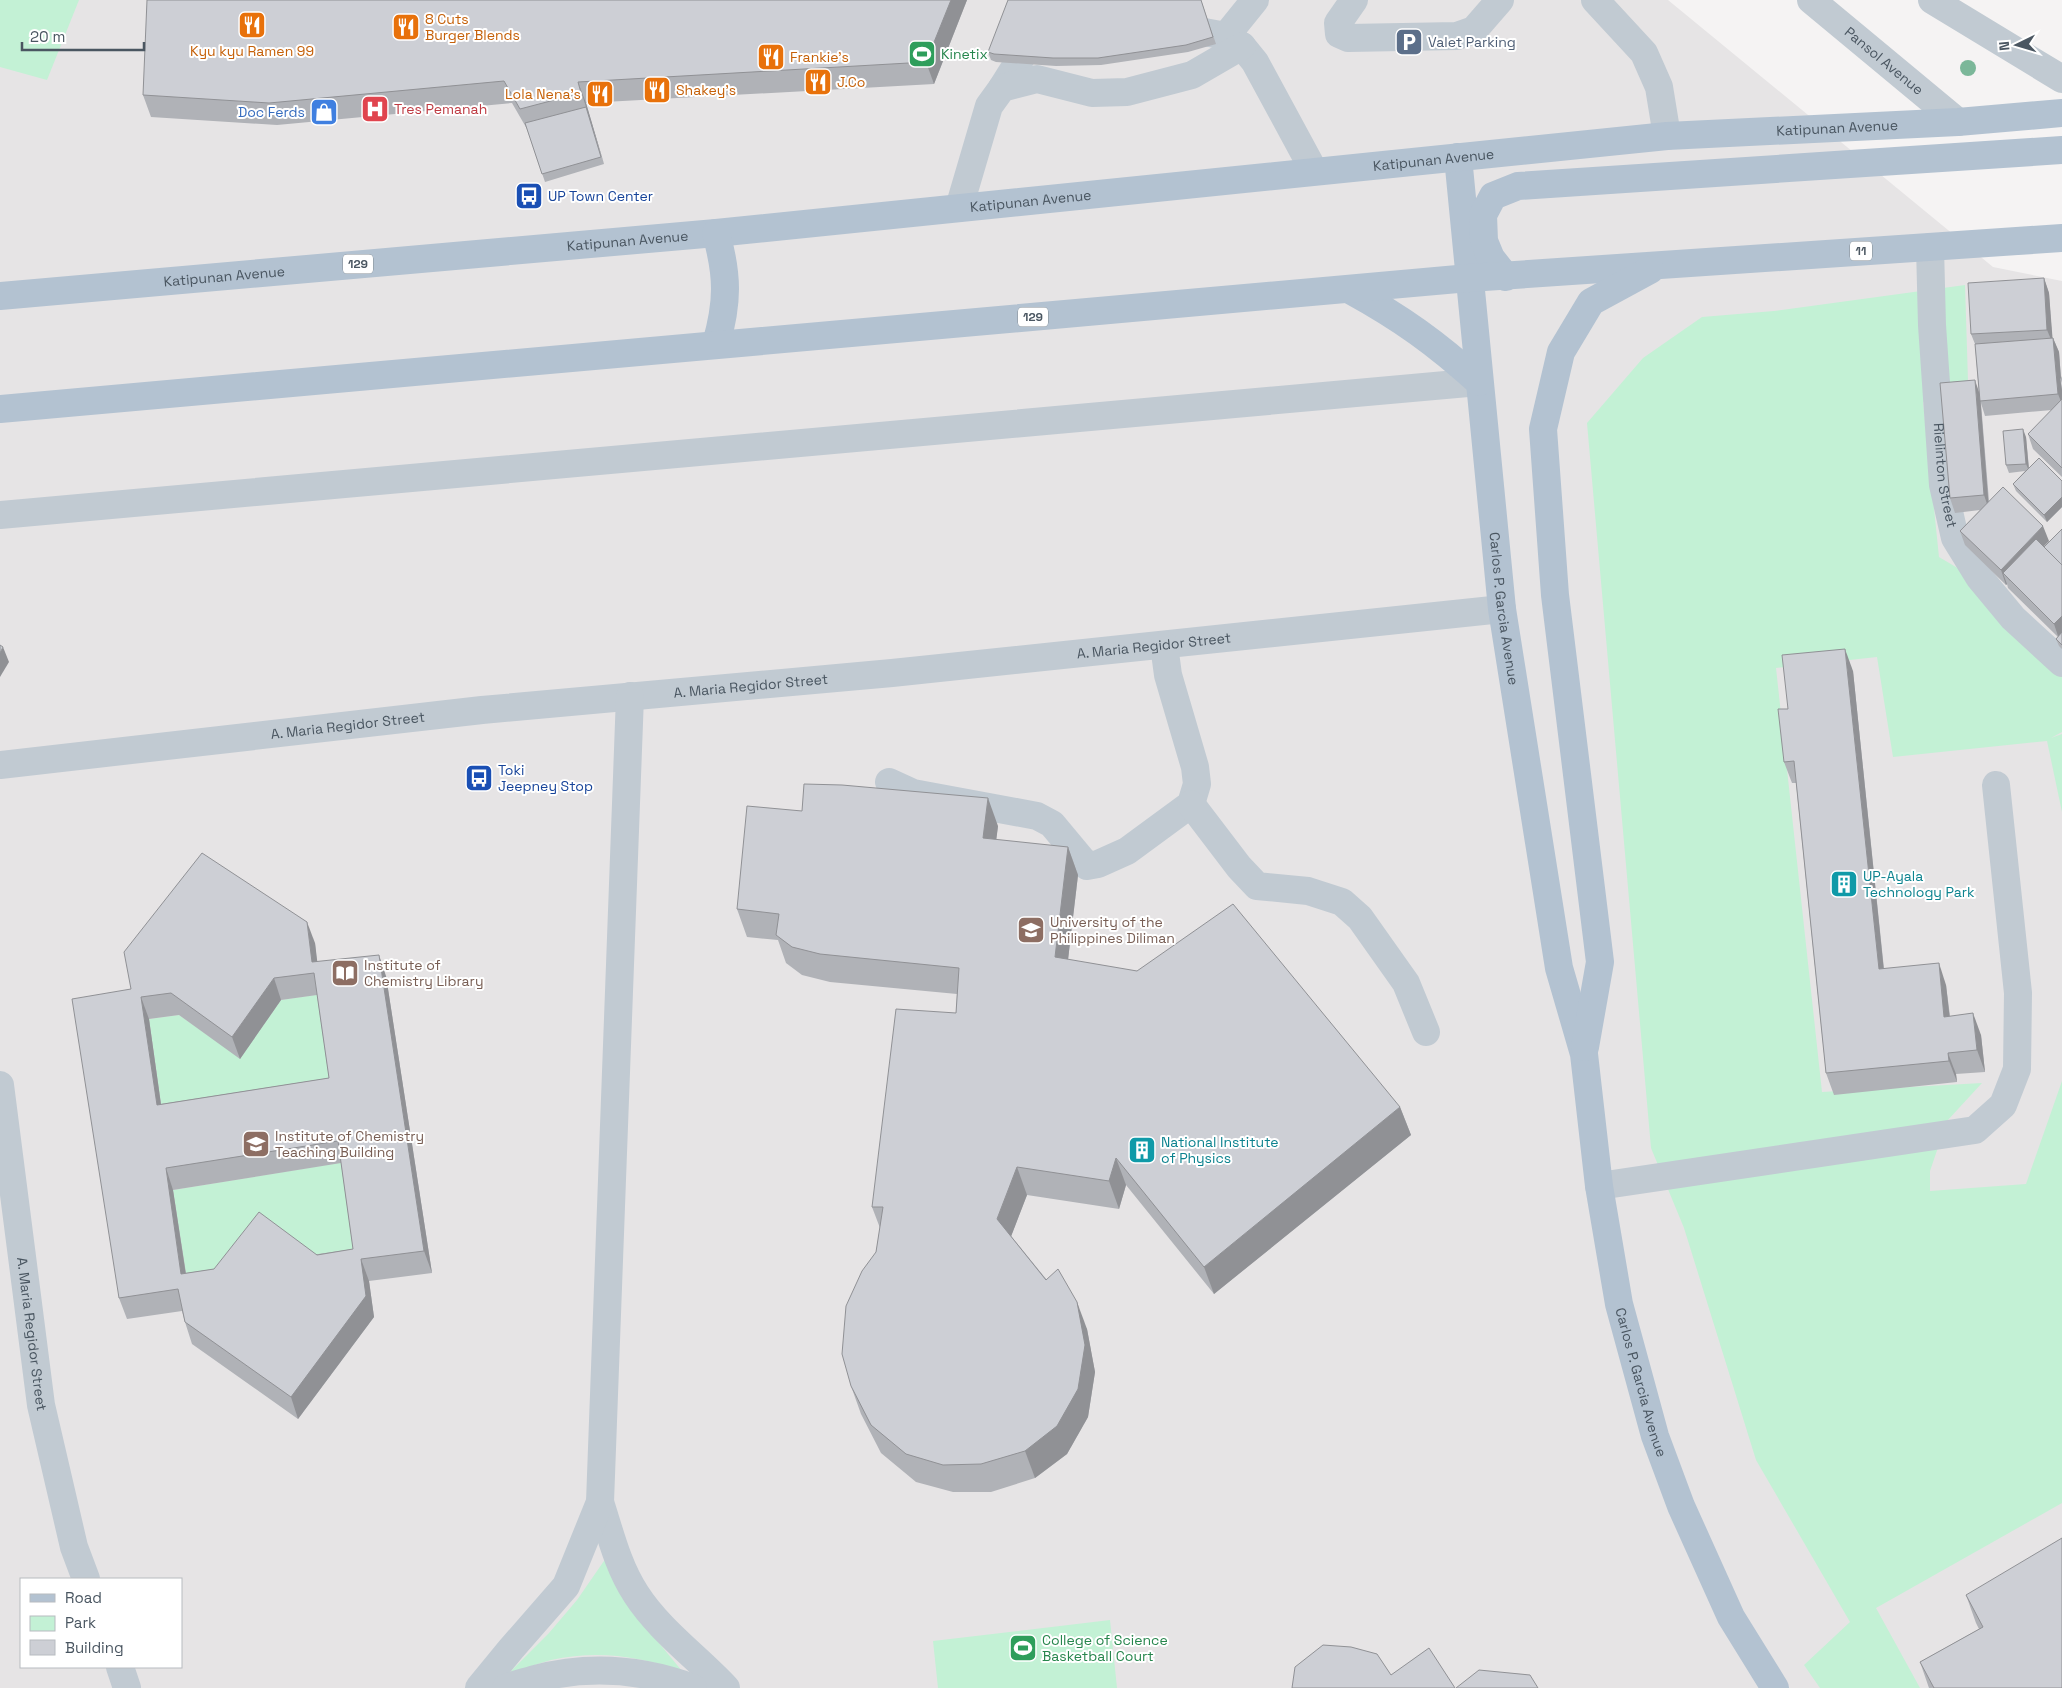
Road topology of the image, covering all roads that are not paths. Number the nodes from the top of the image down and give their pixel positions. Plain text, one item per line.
1 (1255, 0) edge
2 (1354, 0) edge
3 (1499, 0) edge
4 (1595, 0) edge
5 (1811, 0) edge
6 (1932, 0) edge
7 (1152, 26) edge
8 (1069, 34) edge
9 (1234, 41) junction
10 (2062, 78) edge
11 (1002, 88) junction
12 (2062, 112) edge
13 (1958, 122) junction
14 (1666, 136) junction
15 (2062, 150) edge
16 (1458, 157) junction
17 (1314, 171) junction
18 (959, 208) junction
19 (716, 233) junction
20 (2062, 238) edge
21 (1930, 247) junction
22 (1659, 264) junction
23 (1506, 276) junction
24 (1469, 278) junction
25 (1350, 290) junction
26 (0, 296) edge
27 (716, 344) junction
28 (1479, 382) junction
29 (0, 409) edge
30 (0, 515) edge
31 (1502, 609) junction
32 (1164, 645) junction
33 (2062, 662) edge
34 (630, 696) junction
35 (0, 766) edge
36 (889, 782) dead end
37 (1996, 785) dead end
38 (1191, 804) junction
39 (1426, 1032) dead end
40 (1584, 1054) junction
41 (0, 1085) edge
42 (1599, 1186) junction
43 (600, 1502) junction
44 (86, 1578) edge
45 (120, 1668) edge
46 (127, 1688) edge
47 (479, 1688) edge
48 (506, 1688) edge
49 (693, 1688) edge
50 (726, 1688) edge
51 (1775, 1688) edge

1 - 9 street
2 - 3 street
4 - 14 street
5 - 13 street, Pansol Avenue
6 - 10 street
7 - 9 street
8 - 11 street
9 - 11 street
9 - 17 street
11 - 18 street
12 - 13 main road, Katipunan Avenue
13 - 14 main road, Katipunan Avenue
14 - 16 main road, Katipunan Avenue
15 - 23 main road
16 - 17 main road, Katipunan Avenue / 129
16 - 24 main road, Carlos P. Garcia Avenue
17 - 18 main road, Katipunan Avenue / 129
18 - 19 main road, Katipunan Avenue / 129
19 - 26 main road, Katipunan Avenue / 129
19 - 27 main road
20 - 21 main road, 11
21 - 22 main road, 11
21 - 33 street, Rielinton Street
22 - 23 main road, 11
22 - 40 main road, Carlos P. Garcia Avenue
23 - 24 main road, 11
24 - 25 main road, 129
24 - 28 main road, Carlos P. Garcia Avenue
25 - 27 main road, 129
25 - 28 main road
27 - 29 main road, 129
28 - 30 street
28 - 31 main road, Carlos P. Garcia Avenue
31 - 32 street, A. Maria Regidor Street
31 - 40 main road, Carlos P. Garcia Avenue
32 - 34 street, A. Maria Regidor Street
32 - 38 street
34 - 35 street, A. Maria Regidor Street
34 - 43 street
36 - 38 street
37 - 42 street
38 - 39 street
40 - 42 main road, Carlos P. Garcia Avenue
41 - 44 street, A. Maria Regidor Street
42 - 51 main road, Carlos P. Garcia Avenue
43 - 47 street
43 - 50 street
45 - 46 street
48 - 49 street

